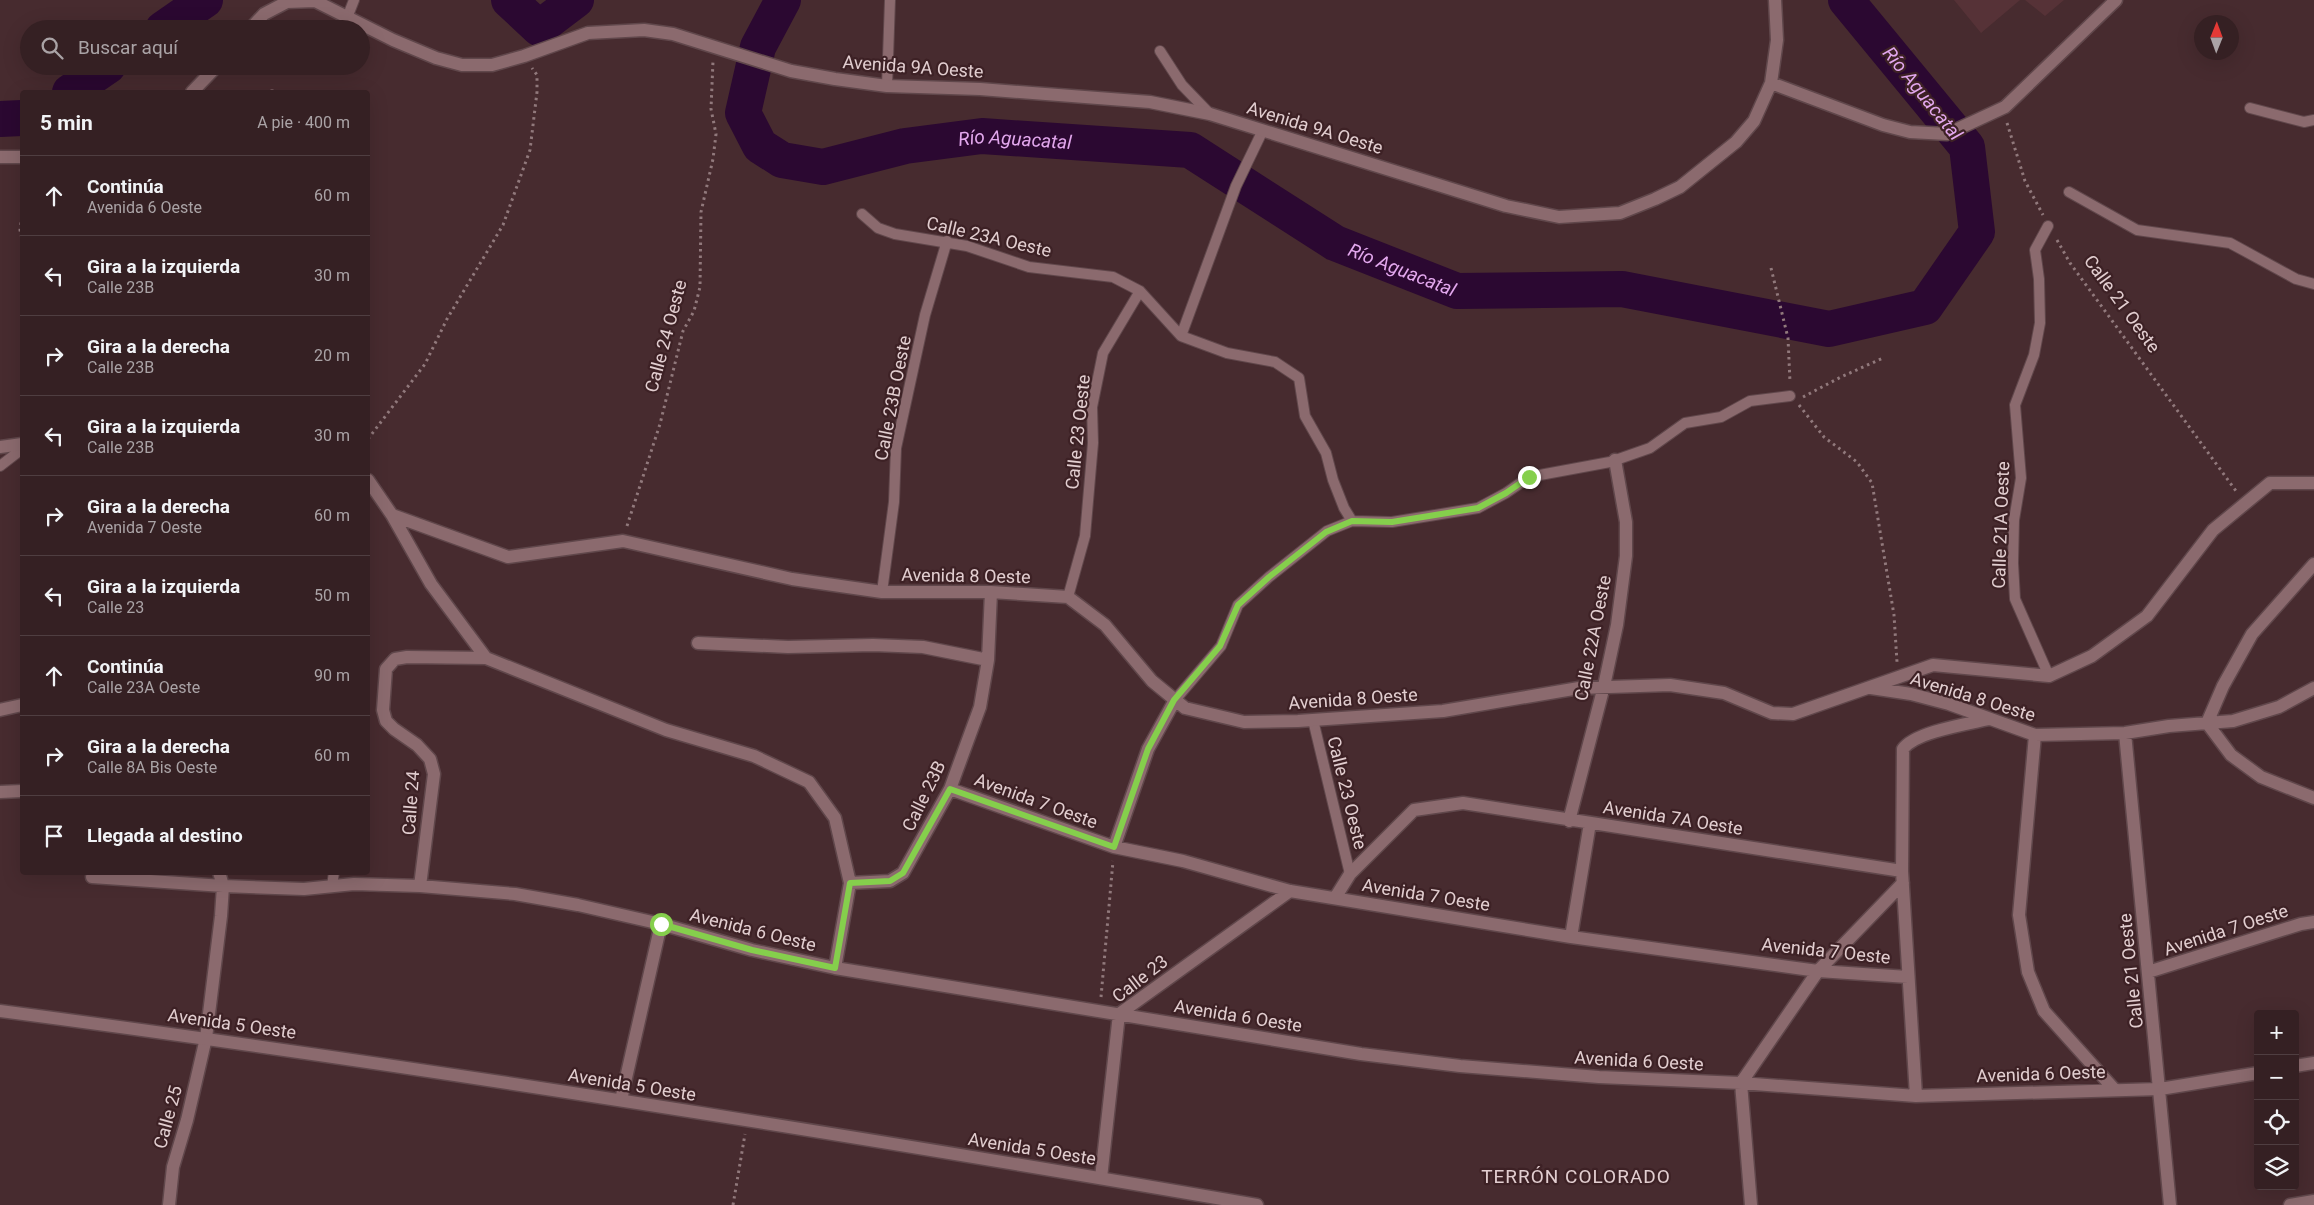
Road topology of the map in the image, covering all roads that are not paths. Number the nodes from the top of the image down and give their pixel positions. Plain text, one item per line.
1 (354, 0) edge
2 (890, 0) edge
3 (1775, 0) edge
4 (2116, 0) edge
5 (347, 18) junction
6 (258, 20) edge
7 (351, 20) edge
8 (370, 28) edge
9 (1160, 51) dead end
10 (208, 75) edge
11 (1771, 83) junction
12 (887, 86) junction
13 (194, 90) edge
14 (2250, 108) dead end
15 (1210, 114) junction
16 (2314, 120) edge
17 (1261, 134) junction
18 (0, 156) edge
19 (20, 157) edge
20 (2069, 192) dead end
21 (862, 214) dead end
22 (2048, 226) road end
23 (947, 241) junction
24 (2314, 284) edge
25 (1140, 290) junction
26 (1180, 336) junction
27 (1790, 396) road end
28 (20, 444) edge
29 (0, 448) edge
30 (20, 451) edge
31 (1615, 460) junction
32 (0, 466) edge
33 (370, 483) edge
34 (2314, 483) edge
35 (392, 516) junction
36 (1352, 521) junction
37 (2314, 564) edge
38 (882, 592) junction
39 (990, 592) junction
40 (1068, 597) junction
41 (698, 643) dead end
42 (486, 658) junction
43 (988, 660) junction
44 (2049, 676) junction
45 (1604, 686) junction
46 (1868, 687) junction
47 (2314, 688) edge
48 (1174, 700) junction
49 (20, 705) edge
50 (0, 710) edge
51 (1989, 719) junction
52 (1313, 720) junction
53 (2207, 723) junction
54 (2125, 733) junction
55 (2035, 735) junction
56 (950, 789) junction
57 (20, 791) edge
58 (0, 792) edge
59 (2314, 798) edge
60 (1569, 820) junction
61 (1590, 822) junction
62 (1114, 847) junction
63 (1350, 874) junction
64 (219, 875) edge
65 (334, 875) edge
66 (92, 877) dead end
67 (1903, 877) junction
68 (850, 883) junction
69 (223, 886) junction
70 (332, 886) junction
71 (420, 886) junction
72 (1290, 891) junction
73 (1335, 898) junction
74 (2314, 922) edge
75 (661, 924) junction
76 (1571, 937) junction
77 (835, 968) junction
78 (1818, 971) junction
79 (2148, 972) junction
80 (1908, 977) junction
81 (0, 1011) edge
82 (1119, 1014) junction
83 (206, 1038) junction
84 (2314, 1063) edge
85 (2299, 1065) edge
86 (2254, 1074) edge
87 (1741, 1083) junction
88 (2160, 1089) junction
89 (2114, 1090) junction
90 (1916, 1096) junction
91 (621, 1100) junction
92 (1101, 1178) junction
93 (2314, 1201) edge
94 (169, 1205) edge
95 (1257, 1205) edge
96 (1751, 1205) edge
97 (2170, 1205) edge
98 (2290, 1205) edge

1 - 5 lane
2 - 12 lane
3 - 11 street, Avenida 9A Oeste
4 - 11 street
5 - 6 street, Avenida 9A Oeste
5 - 7 street, Avenida 9A Oeste
8 - 12 street, Avenida 9A Oeste
9 - 15 lane
10 - 13 street
11 - 17 street, Avenida 9A Oeste
12 - 15 street, Avenida 9A Oeste
14 - 16 lane
15 - 17 street, Avenida 9A Oeste
17 - 26 lane
18 - 19 street
20 - 24 lane
21 - 23 lane, Calle 23A Oeste
22 - 44 lane, Calle 21A Oeste
23 - 25 lane, Calle 23A Oeste
23 - 38 lane, Calle 23B Oeste
25 - 26 lane
25 - 40 lane, Calle 23 Oeste
26 - 36 lane
27 - 31 lane
28 - 29 street
30 - 32 lane
31 - 36 lane
31 - 45 street, Calle 22A Oeste
33 - 35 street
34 - 44 street
35 - 38 street, Avenida 8 Oeste
35 - 42 street
36 - 48 lane
37 - 53 street
38 - 39 street, Avenida 8 Oeste
39 - 40 street, Avenida 8 Oeste
39 - 43 street, Calle 23B
40 - 48 street, Avenida 8 Oeste
41 - 43 street
42 - 68 street
42 - 71 street, Calle 24
43 - 56 street, Calle 23B
44 - 46 street
45 - 46 street, Avenida 8 Oeste
45 - 52 street, Avenida 8 Oeste
45 - 60 street, Calle 22A Oeste
46 - 51 street, Avenida 8 Oeste
47 - 53 street, Avenida 8 Oeste
48 - 52 street, Avenida 8 Oeste
48 - 62 street
49 - 50 street
51 - 55 street, Avenida 8 Oeste
51 - 67 street
52 - 63 lane, Calle 23 Oeste
53 - 54 street, Avenida 8 Oeste
53 - 59 street
54 - 55 street, Avenida 8 Oeste
54 - 79 street, Calle 21 Oeste
55 - 89 street
56 - 62 street, Avenida 7 Oeste
56 - 68 street, Calle 23B
57 - 58 street
60 - 61 street, Avenida 7A Oeste
60 - 63 street, Avenida 7A Oeste
61 - 67 street, Avenida 7A Oeste
61 - 76 street
62 - 72 street, Avenida 7 Oeste
63 - 73 street, Avenida 7A Oeste
64 - 69 street
65 - 70 lane
66 - 69 street, Avenida 6 Oeste
67 - 78 street
67 - 80 street
68 - 77 street
69 - 70 street, Avenida 6 Oeste
69 - 83 street, Calle 25
70 - 71 street, Avenida 6 Oeste
71 - 75 street, Avenida 6 Oeste
72 - 73 street, Avenida 7 Oeste
72 - 82 street, Calle 23
73 - 76 street, Avenida 7 Oeste
74 - 79 street, Avenida 7 Oeste
75 - 77 street, Avenida 6 Oeste
75 - 91 street
76 - 78 street, Avenida 7 Oeste
77 - 82 street, Avenida 6 Oeste
78 - 80 street, Avenida 7 Oeste
78 - 87 street
79 - 88 street, Calle 21 Oeste
80 - 90 street
81 - 83 street, Avenida 5 Oeste
82 - 87 street, Avenida 6 Oeste
82 - 92 street, Calle 23
83 - 91 street, Avenida 5 Oeste
83 - 94 street, Calle 25
84 - 85 street
86 - 88 street, Avenida 6 Oeste
87 - 90 street, Avenida 6 Oeste
87 - 96 street
88 - 89 street, Avenida 6 Oeste
88 - 97 street, Calle 21 Oeste
89 - 90 street, Avenida 6 Oeste
91 - 92 street, Avenida 5 Oeste
92 - 95 street, Avenida 5 Oeste
93 - 98 street

